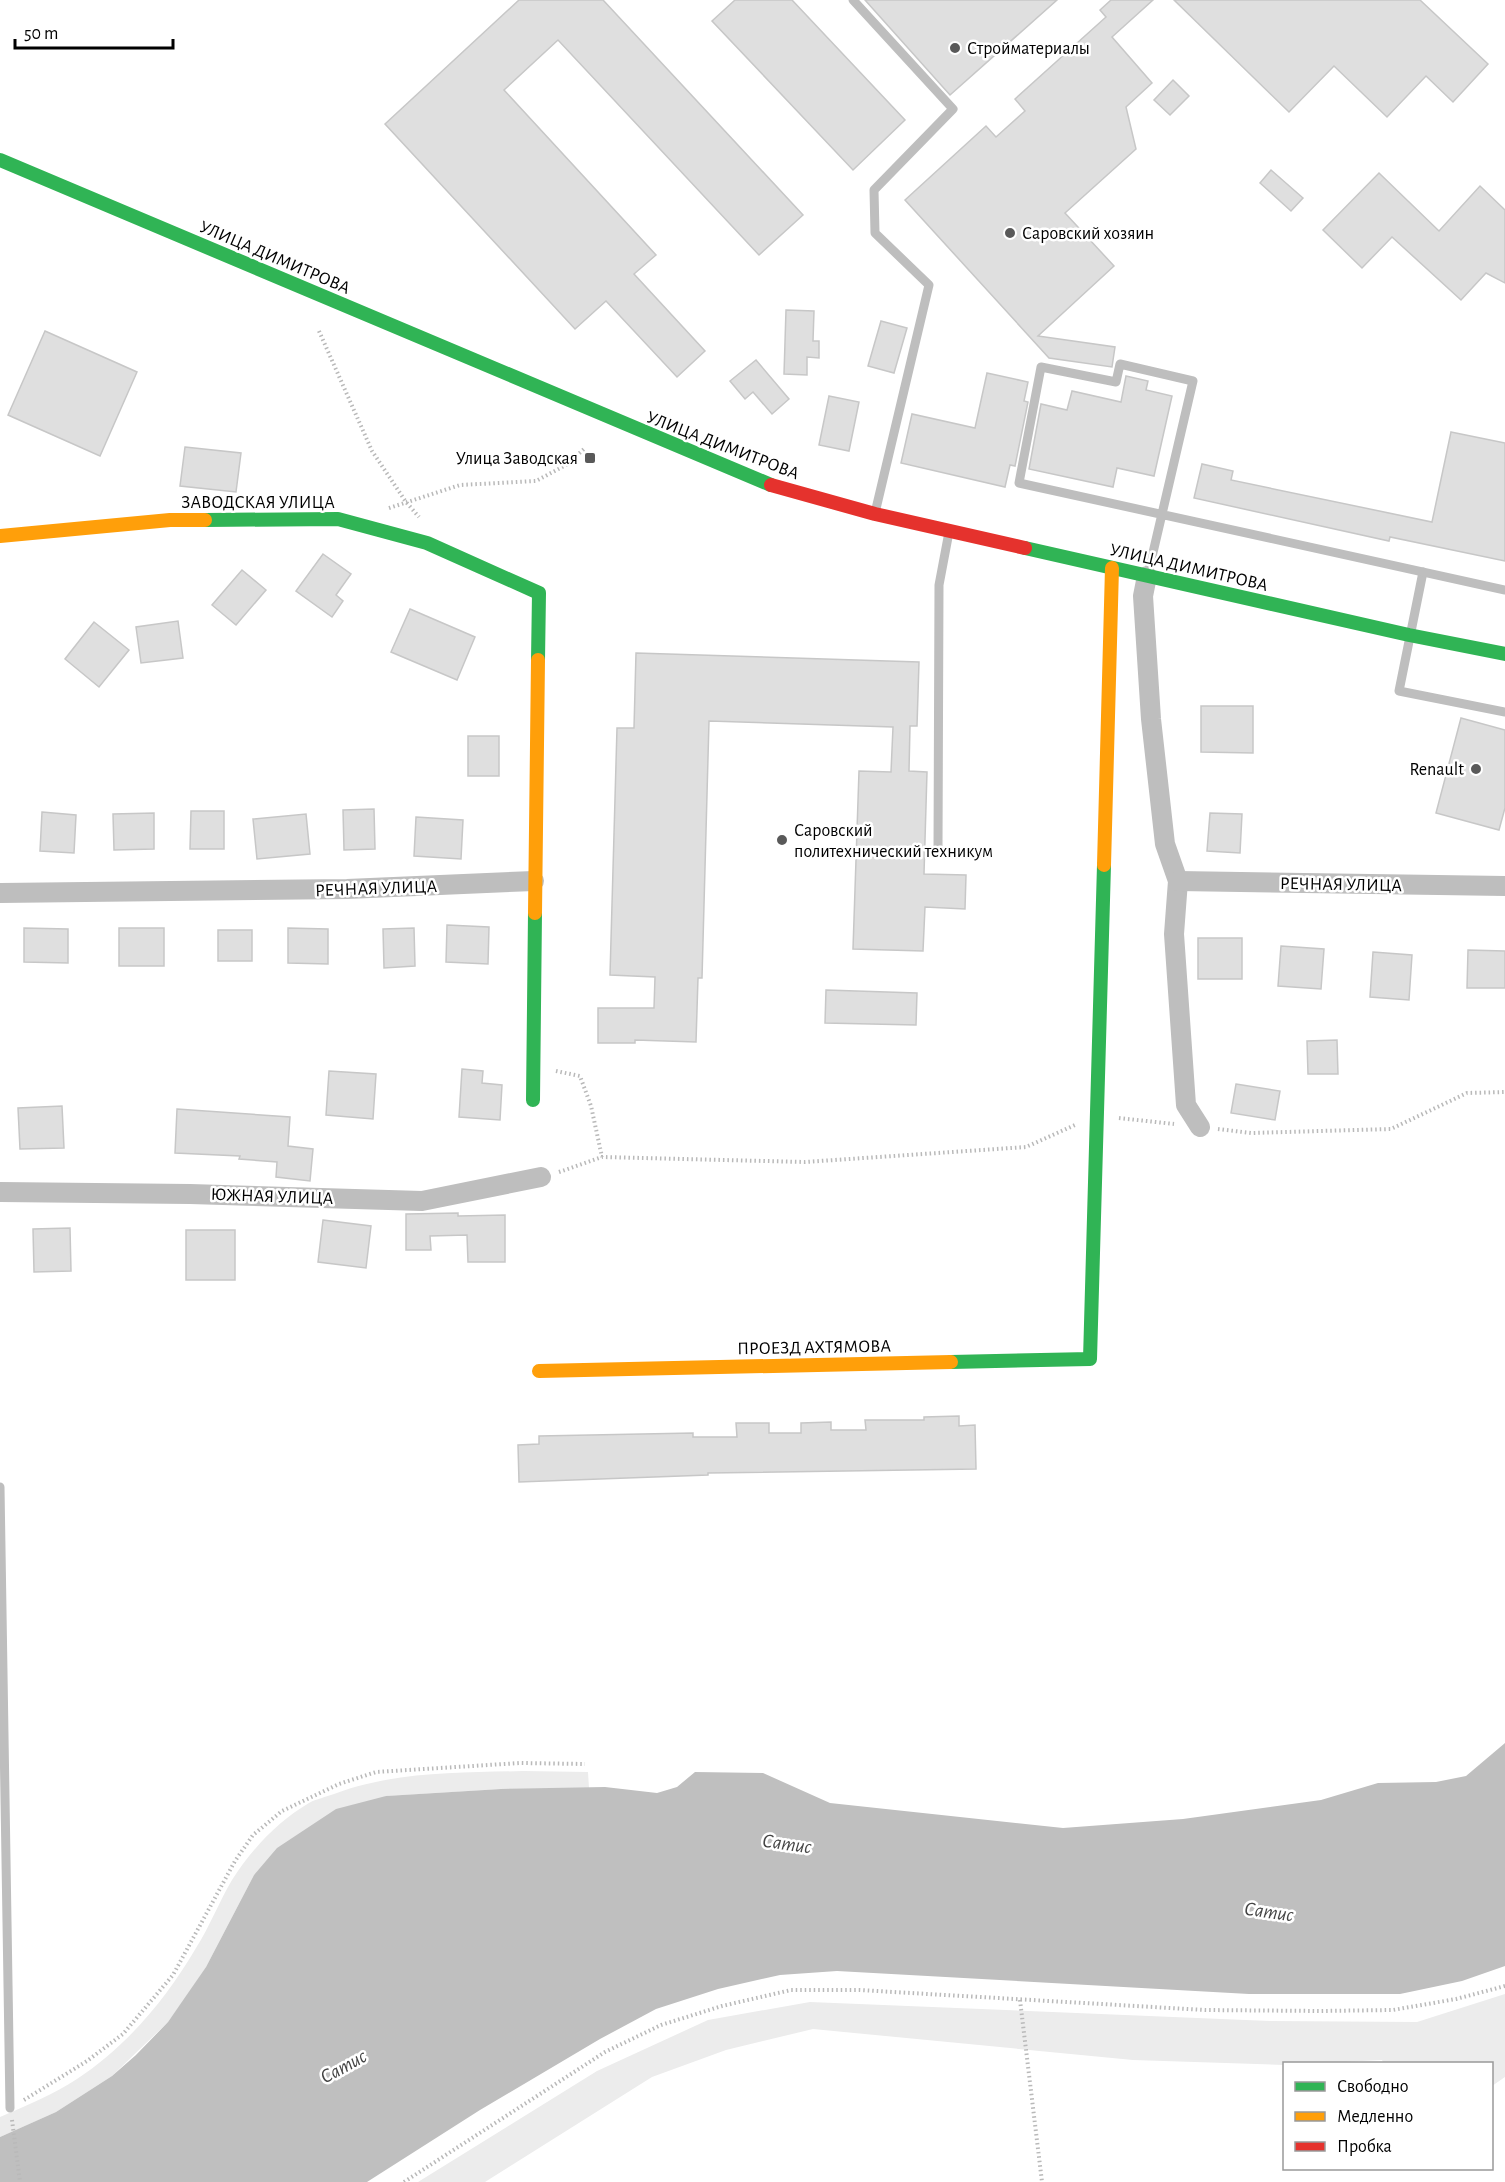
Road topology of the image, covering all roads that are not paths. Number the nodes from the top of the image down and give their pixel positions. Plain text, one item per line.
1 (853, 0) edge
2 (0, 160) edge
3 (875, 514) junction
4 (1162, 514) junction
5 (950, 531) junction
6 (0, 536) edge
7 (1112, 568) junction
8 (1423, 572) junction
9 (1147, 576) junction
10 (1505, 590) edge
11 (1409, 635) junction
12 (1505, 654) edge
13 (1505, 712) edge
14 (938, 849) dead end
15 (534, 881) junction
16 (1178, 881) junction
17 (1505, 886) edge
18 (0, 893) edge
19 (533, 1100) dead end
20 (1200, 1127) road end
21 (541, 1177) road end
22 (0, 1192) edge
23 (539, 1371) dead end
24 (0, 1487) edge
25 (10, 2108) road end

1 - 3 lane
2 - 3 street, УЛИЦА ДИМИТРОВА
3 - 5 street, УЛИЦА ДИМИТРОВА
4 - 4 lane
4 - 8 lane
4 - 9 lane
5 - 7 street, УЛИЦА ДИМИТРОВА
5 - 14 lane
6 - 15 street, ЗАВОДСКАЯ УЛИЦА
7 - 9 street, УЛИЦА ДИМИТРОВА
7 - 23 street, ПРОЕЗД АХТЯМОВА
8 - 10 lane
8 - 11 lane
9 - 11 street, УЛИЦА ДИМИТРОВА
9 - 16 street
11 - 12 street, УЛИЦА ДИМИТРОВА
11 - 13 lane
15 - 18 street, РЕЧНАЯ УЛИЦА
15 - 19 street
16 - 17 street, РЕЧНАЯ УЛИЦА
16 - 20 street
21 - 22 street, ЮЖНАЯ УЛИЦА
24 - 25 lane

